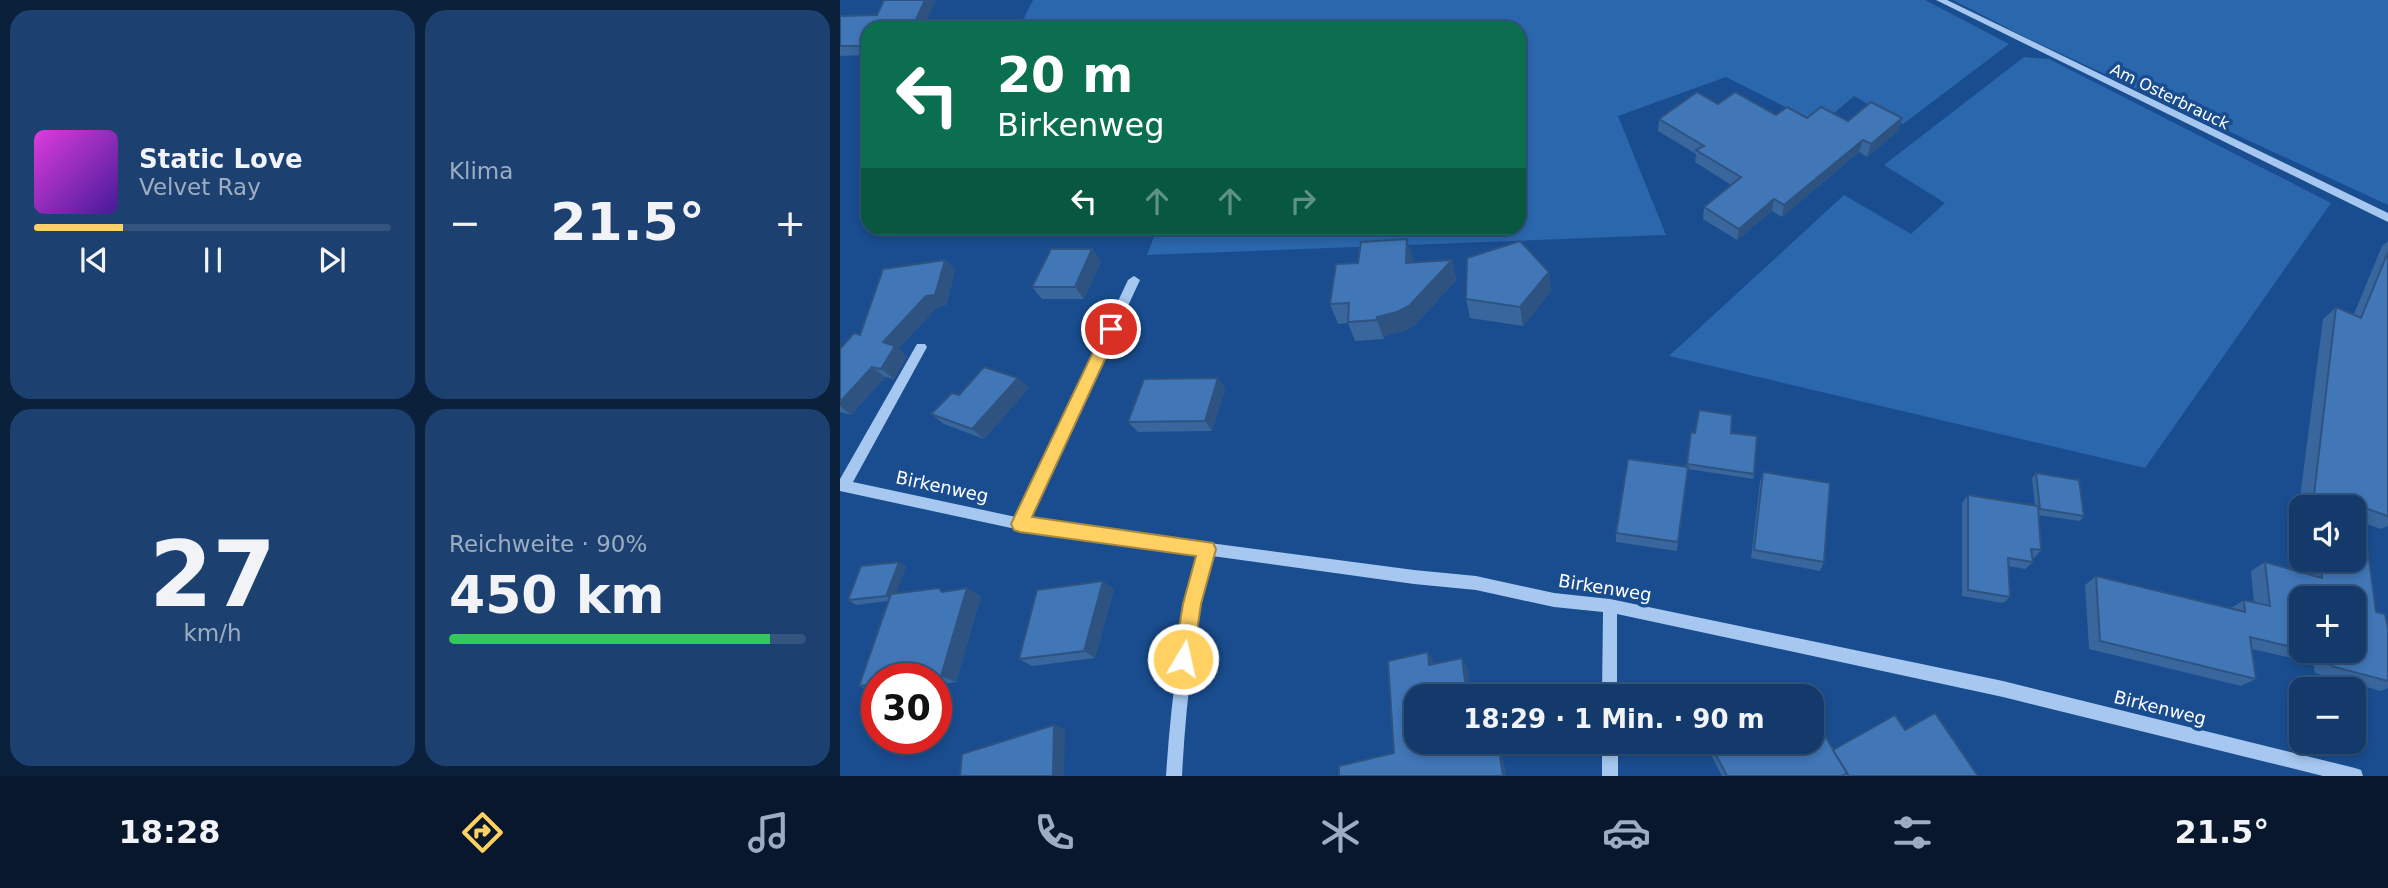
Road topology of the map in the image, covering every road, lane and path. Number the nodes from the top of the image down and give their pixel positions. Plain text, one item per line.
1 (1940, 0) edge
2 (2388, 218) edge
3 (1134, 280) dead end
4 (921, 347) dead end
5 (842, 485) edge
6 (1020, 524) junction
7 (1207, 549) junction
8 (1610, 606) junction
9 (1609, 684) edge
10 (1610, 754) edge
11 (2348, 775) edge
12 (1174, 776) edge
13 (1610, 776) edge

1 - 2 street, Am Osterbrauck
3 - 6 street
4 - 5 street
5 - 6 street, Birkenweg
6 - 7 street, Birkenweg
7 - 8 street, Birkenweg
7 - 12 street
8 - 9 street
8 - 11 street, Birkenweg
10 - 13 street

